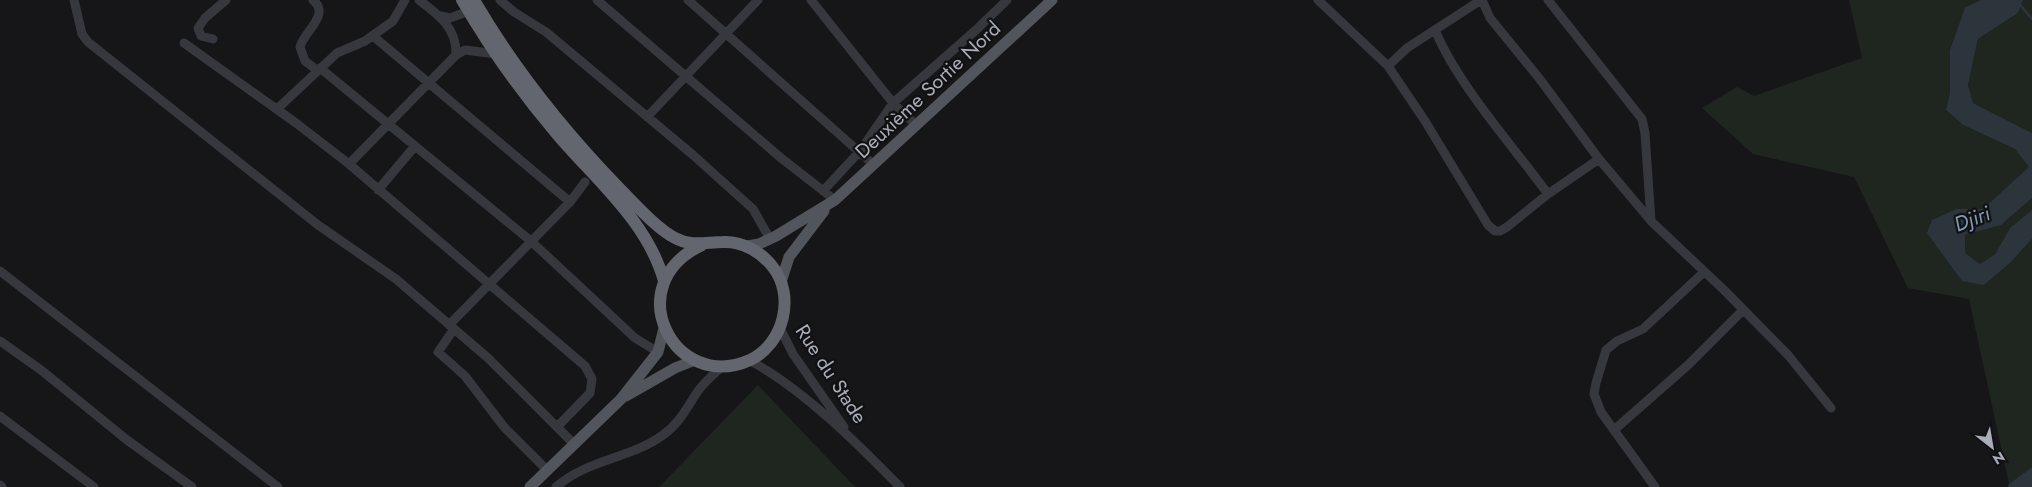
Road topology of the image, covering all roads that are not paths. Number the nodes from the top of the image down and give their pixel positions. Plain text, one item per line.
1 (74, 0) edge
2 (226, 0) edge
3 (313, 0) edge
4 (404, 0) edge
5 (419, 0) edge
6 (597, 0) edge
7 (688, 0) edge
8 (758, 0) edge
9 (811, 0) edge
10 (1007, 0) edge
11 (1052, 0) edge
12 (1318, 0) edge
13 (1482, 0) edge
14 (1548, 0) edge
15 (505, 2) edge
16 (468, 4) edge
17 (440, 16) junction
18 (1435, 30) junction
19 (727, 33) junction
20 (374, 36) junction
21 (213, 40) dead end
22 (184, 43) dead end
23 (496, 54) junction
24 (456, 55) junction
25 (1388, 66) junction
26 (319, 70) junction
27 (687, 76) junction
28 (428, 84) junction
29 (893, 103) junction
30 (277, 110) junction
31 (647, 117) junction
32 (388, 124) junction
33 (916, 125) junction
34 (415, 146) junction
35 (860, 151) junction
36 (1599, 159) junction
37 (349, 164) junction
38 (874, 165) junction
39 (585, 182) dead end
40 (378, 190) junction
41 (823, 191) junction
42 (1548, 194) junction
43 (570, 202) junction
44 (832, 203) junction
45 (1652, 222) junction
46 (770, 239) junction
47 (532, 242) junction
48 (702, 245) junction
49 (747, 246) junction
50 (0, 271) edge
51 (1704, 272) junction
52 (664, 281) junction
53 (781, 282) junction
54 (489, 283) junction
55 (1743, 310) junction
56 (452, 327) junction
57 (664, 328) junction
58 (780, 328) junction
59 (0, 341) edge
60 (658, 352) junction
61 (695, 360) junction
62 (750, 360) junction
63 (723, 366) junction
64 (620, 399) junction
65 (1831, 408) dead end
66 (0, 416) edge
67 (558, 426) junction
68 (1614, 430) junction
69 (853, 439) junction
70 (574, 444) junction
71 (547, 470) junction
72 (94, 487) edge
73 (192, 487) edge
74 (278, 487) edge
75 (530, 487) edge
76 (556, 487) edge
77 (900, 487) edge
78 (1655, 487) edge

1 - 56 street
2 - 21 street
3 - 26 street
4 - 20 street
5 - 17 street
6 - 27 street
7 - 19 street
8 - 19 street
9 - 29 street
10 - 29 street
11 - 33 main road, Deuxième Sortie Nord
12 - 25 street
13 - 18 street
13 - 36 street
14 - 45 street
15 - 31 street
16 - 17 street
16 - 23 highway
16 - 48 highway
17 - 24 street
18 - 25 street
18 - 42 street
19 - 27 street
19 - 35 street
20 - 26 street
20 - 28 street
22 - 30 street
23 - 24 street
23 - 52 highway
24 - 28 street
25 - 42 street
26 - 30 street
26 - 32 street
27 - 31 street
27 - 41 street
28 - 32 street
28 - 43 street
29 - 33 street
29 - 35 street
30 - 37 street
31 - 46 street
32 - 34 street
32 - 37 street
33 - 38 main road, Deuxième Sortie Nord
34 - 40 street
34 - 47 street
35 - 38 street
35 - 41 street
36 - 42 street
36 - 45 street
37 - 40 street
38 - 44 main road, Deuxième Sortie Nord
39 - 43 street
40 - 54 street
41 - 44 street
43 - 47 street
44 - 46 main road, Deuxième Sortie Nord
44 - 53 main road, Deuxième Sortie Nord
45 - 51 street
46 - 49 main road, Deuxième Sortie Nord
47 - 54 street
47 - 60 street
48 - 49 highway
48 - 52 highway
49 - 53 highway
50 - 74 street
51 - 55 street
51 - 68 street
52 - 57 highway
53 - 58 highway
54 - 56 street
54 - 67 street
55 - 65 street
55 - 68 street
56 - 67 street
56 - 71 street
57 - 60 main road
57 - 61 highway
58 - 62 highway
58 - 69 street, Rue du Stade
59 - 73 street
60 - 64 main road
61 - 63 highway
61 - 64 main road
62 - 63 highway
62 - 69 street, Rue du Stade
63 - 76 street
64 - 70 main road
66 - 72 street
67 - 70 street
68 - 78 street
69 - 77 street, Rue du Stade
70 - 71 main road
71 - 75 main road

